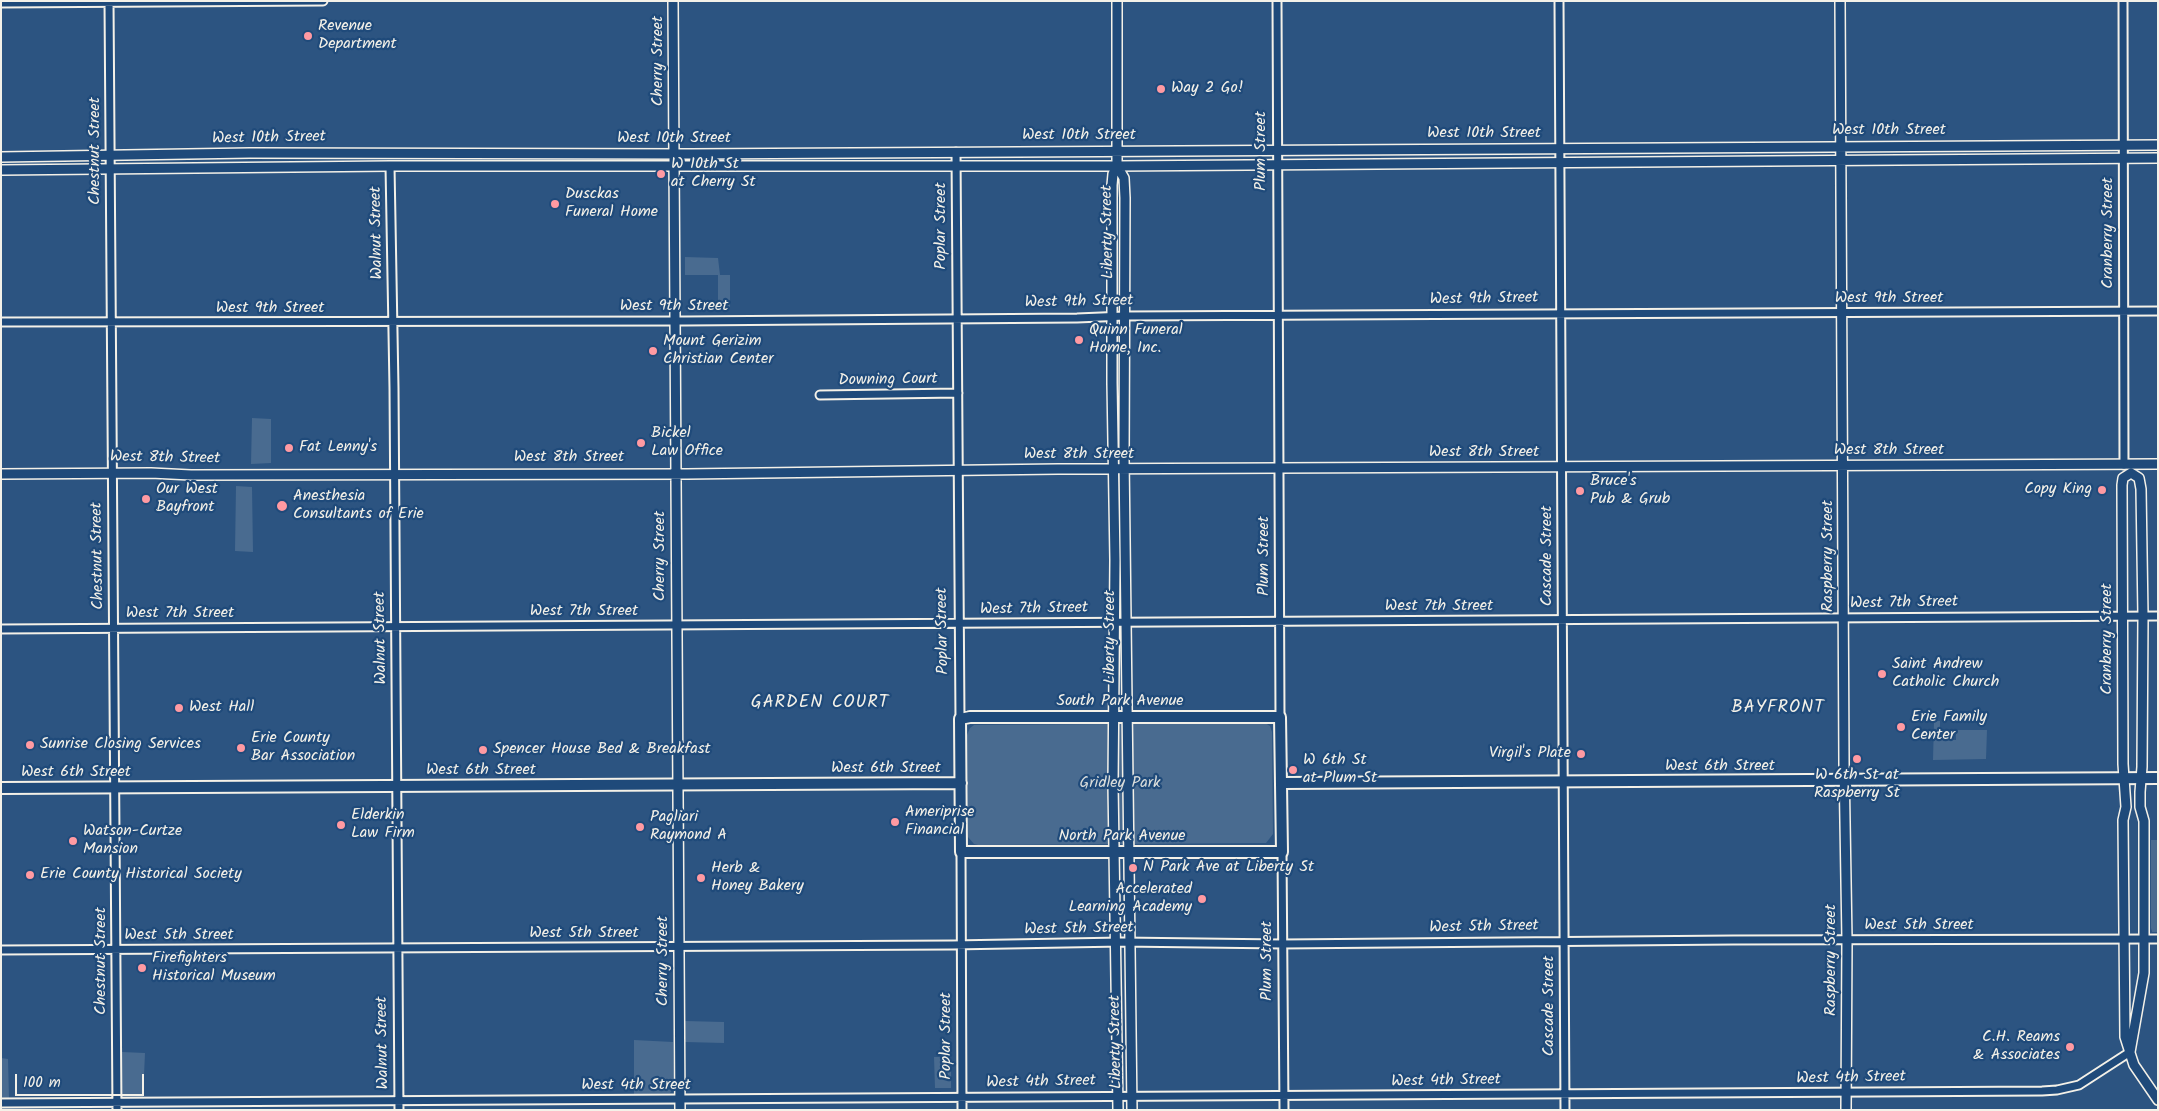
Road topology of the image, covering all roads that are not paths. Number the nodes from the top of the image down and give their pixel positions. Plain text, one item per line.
1 (323, 1) edge
2 (673, 1) edge
3 (1117, 1) edge
4 (1277, 1) edge
5 (1559, 1) edge
6 (1840, 1) edge
7 (2123, 1) edge
8 (109, 2) edge
9 (1, 3) edge
10 (2158, 144) edge
11 (2123, 145) junction
12 (1841, 146) junction
13 (1982, 146) junction
14 (1560, 148) junction
15 (1659, 148) junction
16 (1418, 149) junction
17 (1277, 150) junction
18 (1117, 151) junction
19 (956, 152) junction
20 (390, 153) junction
21 (815, 153) junction
22 (250, 154) junction
23 (533, 154) junction
24 (675, 154) junction
25 (110, 156) junction
26 (1, 157) edge
27 (2158, 158) edge
28 (1841, 159) junction
29 (1982, 159) junction
30 (2123, 159) junction
31 (1659, 161) junction
32 (1560, 162) junction
33 (1418, 163) junction
34 (1278, 164) junction
35 (390, 166) junction
36 (534, 166) junction
37 (675, 166) junction
38 (814, 166) junction
39 (956, 166) junction
40 (1117, 166) junction
41 (250, 167) junction
42 (110, 169) junction
43 (1, 170) edge
44 (2124, 311) junction
45 (2158, 311) edge
46 (1560, 313) junction
47 (1842, 314) junction
48 (1113, 316) junction
49 (1125, 316) junction
50 (1278, 316) junction
51 (957, 319) junction
52 (675, 320) junction
53 (1, 322) edge
54 (111, 322) junction
55 (393, 322) junction
56 (958, 394) junction
57 (820, 395) dead end
58 (2158, 464) edge
59 (1844, 466) junction
60 (1561, 467) junction
61 (2129, 467) junction
62 (1280, 469) junction
63 (1112, 470) junction
64 (1124, 470) junction
65 (958, 471) junction
66 (112, 473) junction
67 (676, 473) junction
68 (1, 474) edge
69 (394, 474) junction
70 (2123, 616) junction
71 (2143, 616) junction
72 (2158, 616) edge
73 (1844, 619) junction
74 (1562, 620) junction
75 (1280, 621) junction
76 (1126, 623) junction
77 (1113, 624) junction
78 (959, 625) junction
79 (677, 626) junction
80 (396, 627) junction
81 (114, 628) junction
82 (1, 629) edge
83 (1113, 716) junction
84 (1126, 716) junction
85 (1280, 716) junction
86 (960, 718) junction
87 (2158, 778) edge
88 (2125, 779) junction
89 (2141, 779) junction
90 (1563, 782) junction
91 (1845, 782) junction
92 (961, 783) junction
93 (1282, 783) junction
94 (679, 785) junction
95 (397, 786) junction
96 (1, 788) edge
97 (115, 788) junction
98 (961, 852) junction
99 (1114, 852) junction
100 (1128, 852) junction
101 (1282, 852) junction
102 (2124, 939) junction
103 (2144, 939) junction
104 (2158, 939) edge
105 (1847, 940) junction
106 (1564, 941) junction
107 (1130, 942) junction
108 (1116, 943) junction
109 (1282, 944) junction
110 (961, 945) junction
111 (679, 946) junction
112 (397, 949) junction
113 (1, 950) edge
114 (116, 950) junction
115 (2130, 1052) junction
116 (1846, 1093) junction
117 (1118, 1095) junction
118 (1565, 1095) junction
119 (1133, 1096) junction
120 (1284, 1097) junction
121 (962, 1098) junction
122 (680, 1100) junction
123 (2158, 1100) edge
124 (399, 1101) junction
125 (1, 1103) edge
126 (117, 1106) edge
127 (399, 1110) edge
128 (680, 1110) edge
129 (962, 1110) edge
130 (1118, 1110) edge
131 (1132, 1110) edge
132 (1284, 1110) edge
133 (1565, 1110) edge
134 (1846, 1110) edge

1 - 8 street
2 - 24 street, Cherry Street
3 - 18 street, Liberty Street
4 - 17 street, Plum Street
5 - 14 street, Cascade Street
6 - 12 street, Raspberry Street
7 - 11 street, Cranberry Street
8 - 9 street
8 - 25 street, Chestnut Street
10 - 11 street, West 10th Street
11 - 13 street, West 10th Street
11 - 30 street, Cranberry Street
12 - 13 street, West 10th Street
12 - 15 street, West 10th Street
12 - 28 street, Raspberry Street
13 - 29 street
14 - 15 street, West 10th Street
14 - 16 street, West 10th Street
14 - 32 street, Cascade Street
15 - 31 street
16 - 17 street, West 10th Street
16 - 33 street
17 - 18 street, West 10th Street
17 - 34 street, Plum Street
18 - 19 street, West 10th Street
18 - 40 street, Liberty Street
19 - 21 street, West 10th Street
19 - 39 street, Poplar Street
20 - 22 street, West 10th Street
20 - 23 street, West 10th Street
20 - 35 street
21 - 24 street, West 10th Street
21 - 38 street
22 - 25 street, West 10th Street
22 - 41 street
23 - 24 street, West 10th Street
23 - 36 street
24 - 37 street, Cherry Street
25 - 26 street, West 10th Street
25 - 42 street, Chestnut Street
27 - 30 street, West 10th Street
28 - 29 street, West 10th Street
28 - 31 street, West 10th Street
28 - 47 street, Raspberry Street
29 - 30 street, West 10th Street
30 - 44 street, Cranberry Street
31 - 32 street, West 10th Street
32 - 33 street, West 10th Street
32 - 46 street, Cascade Street
33 - 34 street, West 10th Street
34 - 40 street, West 10th Street
34 - 50 street, Plum Street
35 - 36 street, West 10th Street
35 - 41 street, West 10th Street
35 - 55 street, Walnut Street
36 - 37 street, West 10th Street
37 - 38 street, West 10th Street
37 - 52 street, Cherry Street
38 - 39 street, West 10th Street
39 - 40 street, West 10th Street
39 - 51 street, Poplar Street
40 - 48 street, Liberty Street
40 - 49 street, Liberty Street
41 - 42 street, West 10th Street
42 - 43 street, West 10th Street
42 - 54 street, Chestnut Street
44 - 45 street, West 9th Street
44 - 47 street, West 9th Street
44 - 61 street, Cranberry Street
46 - 47 street, West 9th Street
46 - 50 street, West 9th Street
46 - 60 street, Cascade Street
47 - 59 street, Raspberry Street
48 - 49 street, West 9th Street
48 - 51 street, West 9th Street
48 - 63 street, Liberty Street
49 - 50 street, West 9th Street
49 - 64 street, Liberty Street
50 - 62 street, Plum Street
51 - 52 street, West 9th Street
51 - 56 street, Poplar Street
52 - 55 street, West 9th Street
52 - 67 street, Cherry Street
53 - 54 street, West 9th Street
54 - 55 street, West 9th Street
54 - 66 street, Chestnut Street
55 - 69 street, Walnut Street
56 - 57 street, Downing Court
56 - 65 street, Poplar Street
58 - 61 street, West 8th Street
59 - 60 street, West 8th Street
59 - 61 street, West 8th Street
59 - 73 street, Raspberry Street
60 - 62 street, West 8th Street
60 - 74 street, Cascade Street
61 - 70 street, Cranberry Street
61 - 71 street, Cranberry Street
62 - 64 street, West 8th Street
62 - 75 street, Plum Street
63 - 64 street, West 8th Street
63 - 65 street, West 8th Street
63 - 77 street, Liberty Street
64 - 76 street, Liberty Street
65 - 67 street, West 8th Street
65 - 78 street, Poplar Street
66 - 68 street, West 8th Street
66 - 69 street, West 8th Street
66 - 81 street, Chestnut Street
67 - 69 street, West 8th Street
67 - 79 street, Cherry Street
69 - 80 street, Walnut Street
70 - 71 street, West 7th Street
70 - 73 street, West 7th Street
70 - 88 street, Cranberry Street
71 - 72 street, West 7th Street
71 - 89 street, Cranberry Street
73 - 74 street, West 7th Street
73 - 91 street, Raspberry Street
74 - 75 street, West 7th Street
74 - 90 street, Cascade Street
75 - 76 street, West 7th Street
75 - 85 street, Plum Street
76 - 77 street, West 7th Street
76 - 84 street, Liberty Street
77 - 78 street, West 7th Street
77 - 83 street, Liberty Street
78 - 79 street, West 7th Street
78 - 86 street, Poplar Street
79 - 80 street, West 7th Street
79 - 94 street, Cherry Street
80 - 81 street, West 7th Street
80 - 95 street, Walnut Street
81 - 82 street, West 7th Street
81 - 97 street, Chestnut Street
83 - 84 main road, South Park Avenue
83 - 86 main road, South Park Avenue
83 - 99 street, Liberty Street
84 - 85 main road, South Park Avenue
84 - 100 street, Liberty Street
85 - 93 main road, Plum Street
86 - 92 main road, Poplar Street
87 - 89 main road, West 6th Street
88 - 89 main road, West 6th Street
88 - 91 main road, West 6th Street
88 - 102 street, Cranberry Street
89 - 103 street, Cranberry Street
90 - 91 main road, West 6th Street
90 - 93 main road, West 6th Street
90 - 106 street, Cascade Street
91 - 105 street, Raspberry Street
92 - 94 main road, West 6th Street
92 - 98 main road, Poplar Street
93 - 101 main road, Plum Street
94 - 95 main road, West 6th Street
94 - 111 street, Cherry Street
95 - 97 main road, West 6th Street
95 - 112 street, Walnut Street
96 - 97 main road, West 6th Street
97 - 114 street, Chestnut Street
98 - 99 main road, North Park Avenue
98 - 110 street, Poplar Street
99 - 100 main road, North Park Avenue
99 - 108 street, Liberty Street
100 - 101 main road, North Park Avenue
100 - 107 street, Liberty Street
101 - 109 street, Plum Street
102 - 103 street, West 5th Street
102 - 105 street, West 5th Street
102 - 115 street, Cranberry Street
103 - 104 street, West 5th Street
103 - 115 street, Cranberry Street
105 - 106 street, West 5th Street
105 - 116 street, Raspberry Street
106 - 109 street, West 5th Street
106 - 118 street, Cascade Street
107 - 108 street, West 5th Street
107 - 109 street, West 5th Street
107 - 119 street, Liberty Street
108 - 110 street, West 5th Street
108 - 117 street, Liberty Street
109 - 120 street, Plum Street
110 - 111 street, West 5th Street
110 - 121 street, Poplar Street
111 - 112 street, West 5th Street
111 - 122 street, Cherry Street
112 - 114 street, West 5th Street
112 - 124 street, Walnut Street
113 - 114 street, West 5th Street
114 - 126 street, Chestnut Street
115 - 116 street, West 4th Street
115 - 123 street, Cranberry Street
116 - 118 street, West 4th Street
116 - 134 street, Raspberry Street
117 - 119 street, West 4th Street
117 - 121 street, West 4th Street
117 - 130 street, Liberty Street
118 - 120 street, West 4th Street
118 - 133 street, Cascade Street
119 - 120 street, West 4th Street
119 - 131 street, Liberty Street
120 - 132 street, Plum Street
121 - 122 street, West 4th Street
121 - 129 street, Poplar Street
122 - 124 street, West 4th Street
122 - 128 street, Cherry Street
124 - 126 street, West 4th Street
124 - 127 street, Walnut Street
125 - 126 street, West 4th Street

